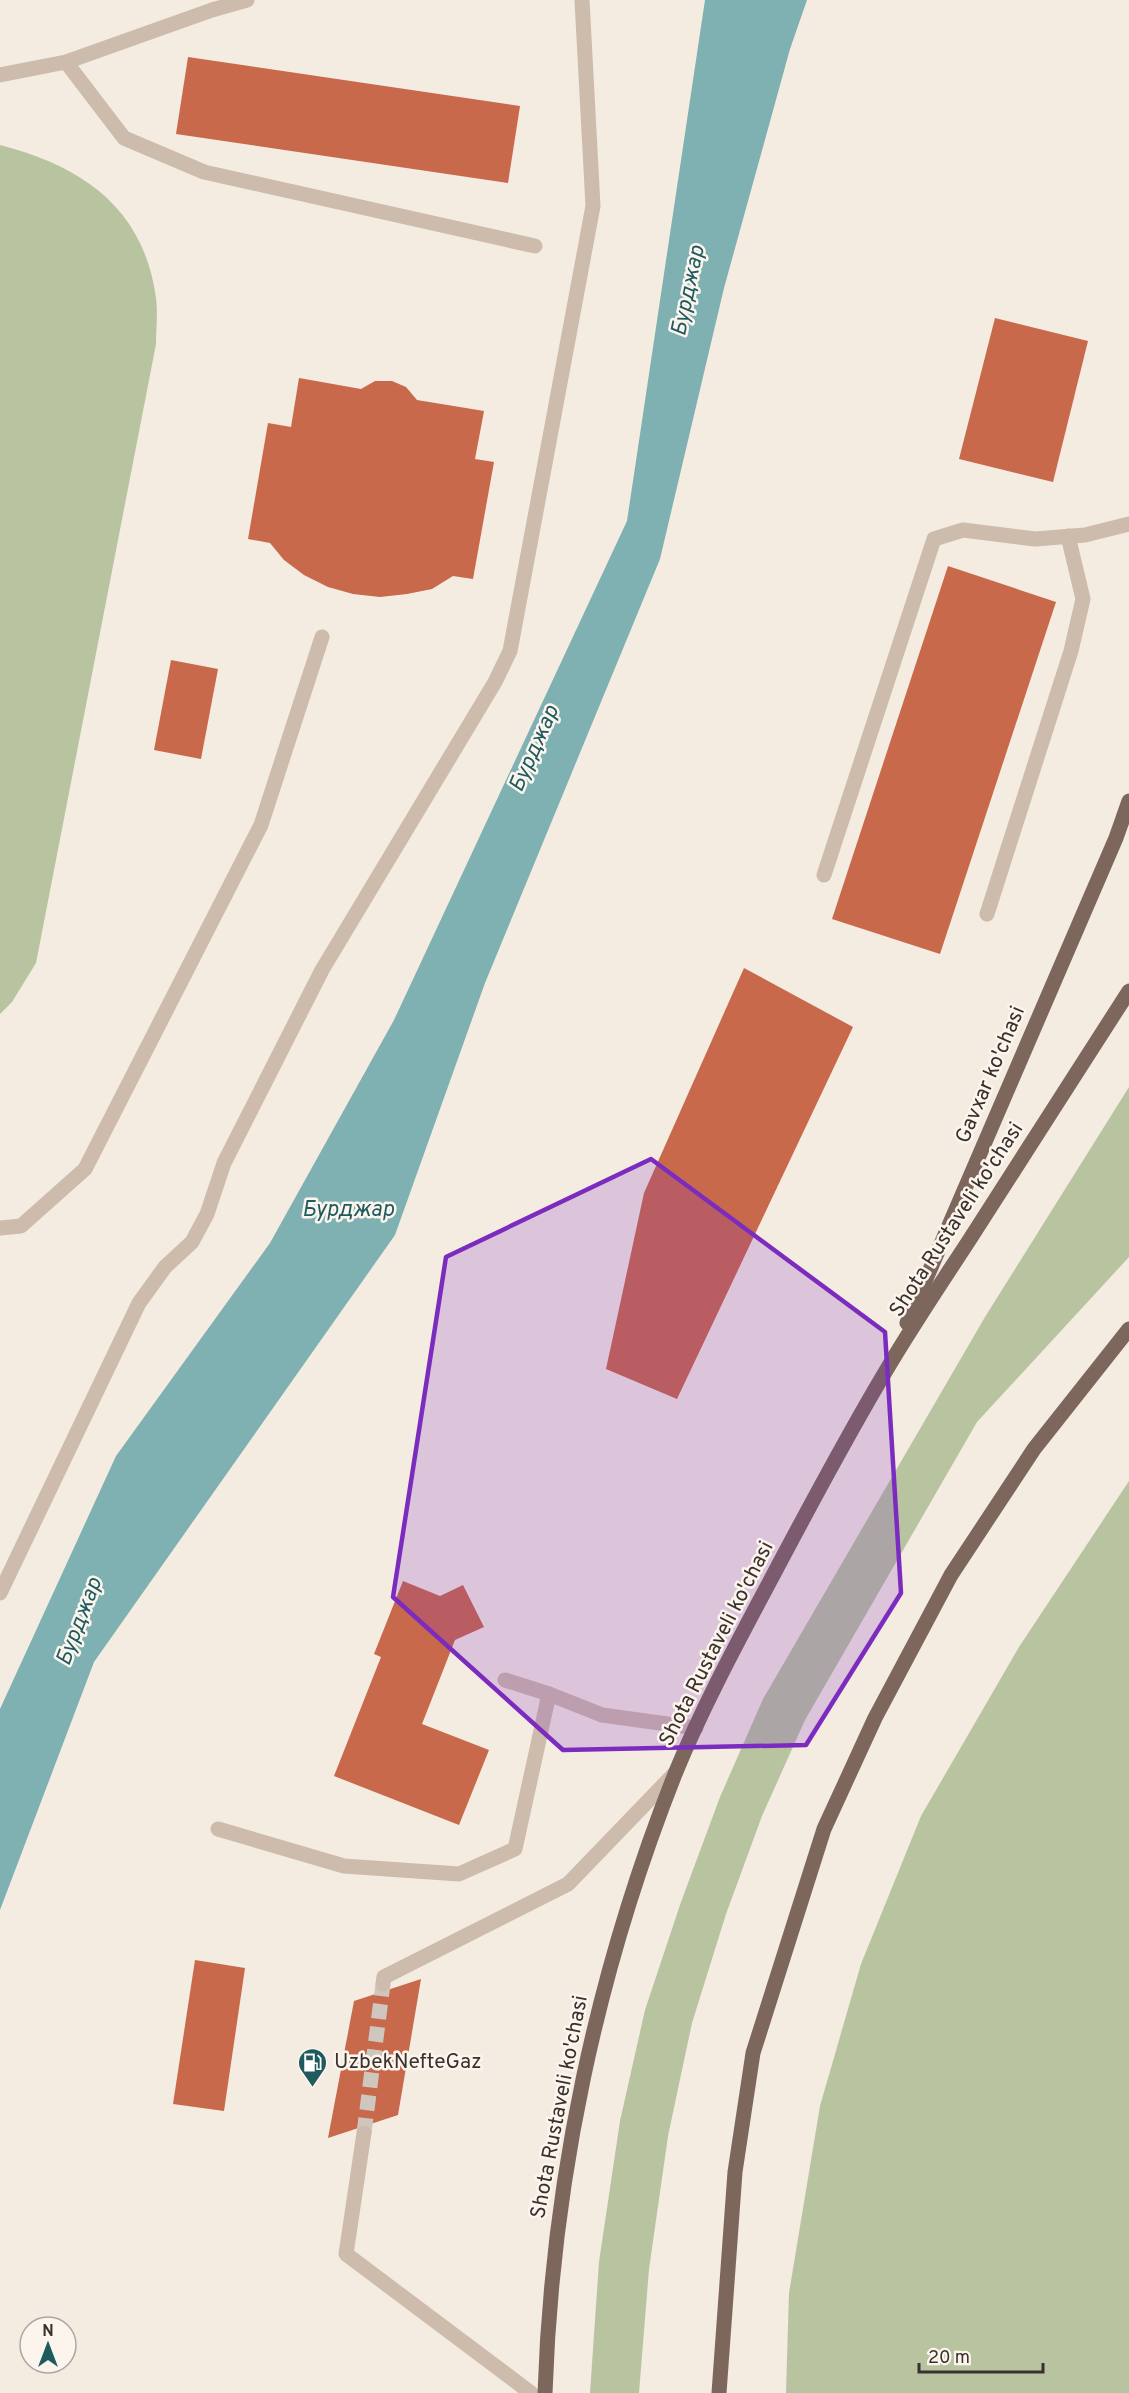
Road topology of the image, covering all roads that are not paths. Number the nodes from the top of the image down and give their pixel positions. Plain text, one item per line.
1 (247, 0) edge
2 (582, 0) edge
3 (66, 62) junction
4 (0, 75) edge
5 (535, 246) dead end
6 (1129, 524) edge
7 (1068, 536) junction
8 (322, 637) dead end
9 (1129, 801) edge
10 (824, 875) dead end
11 (987, 914) dead end
12 (1129, 991) edge
13 (0, 1228) edge
14 (1129, 1329) edge
15 (889, 1365) junction
16 (0, 1593) edge
17 (505, 1680) dead end
18 (549, 1694) junction
19 (696, 1728) junction
20 (676, 1772) junction
21 (219, 1829) dead end
22 (383, 1984) tunnel mouth
23 (364, 2133) tunnel mouth
24 (531, 2393) edge
25 (544, 2393) edge
26 (719, 2393) edge

1 - 3 lane
2 - 16 lane
3 - 4 lane
3 - 5 lane
6 - 7 lane
7 - 10 lane
7 - 11 lane
8 - 13 lane
9 - 15 main road, Gavxar ko'chasi
12 - 15 main road, Shota Rustaveli ko'chasi
14 - 26 main road
15 - 19 main road, Shota Rustaveli ko'chasi
17 - 18 lane
18 - 19 lane
18 - 21 lane
19 - 20 main road, Shota Rustaveli ko'chasi
20 - 22 lane
20 - 25 main road, Shota Rustaveli ko'chasi
23 - 24 lane

